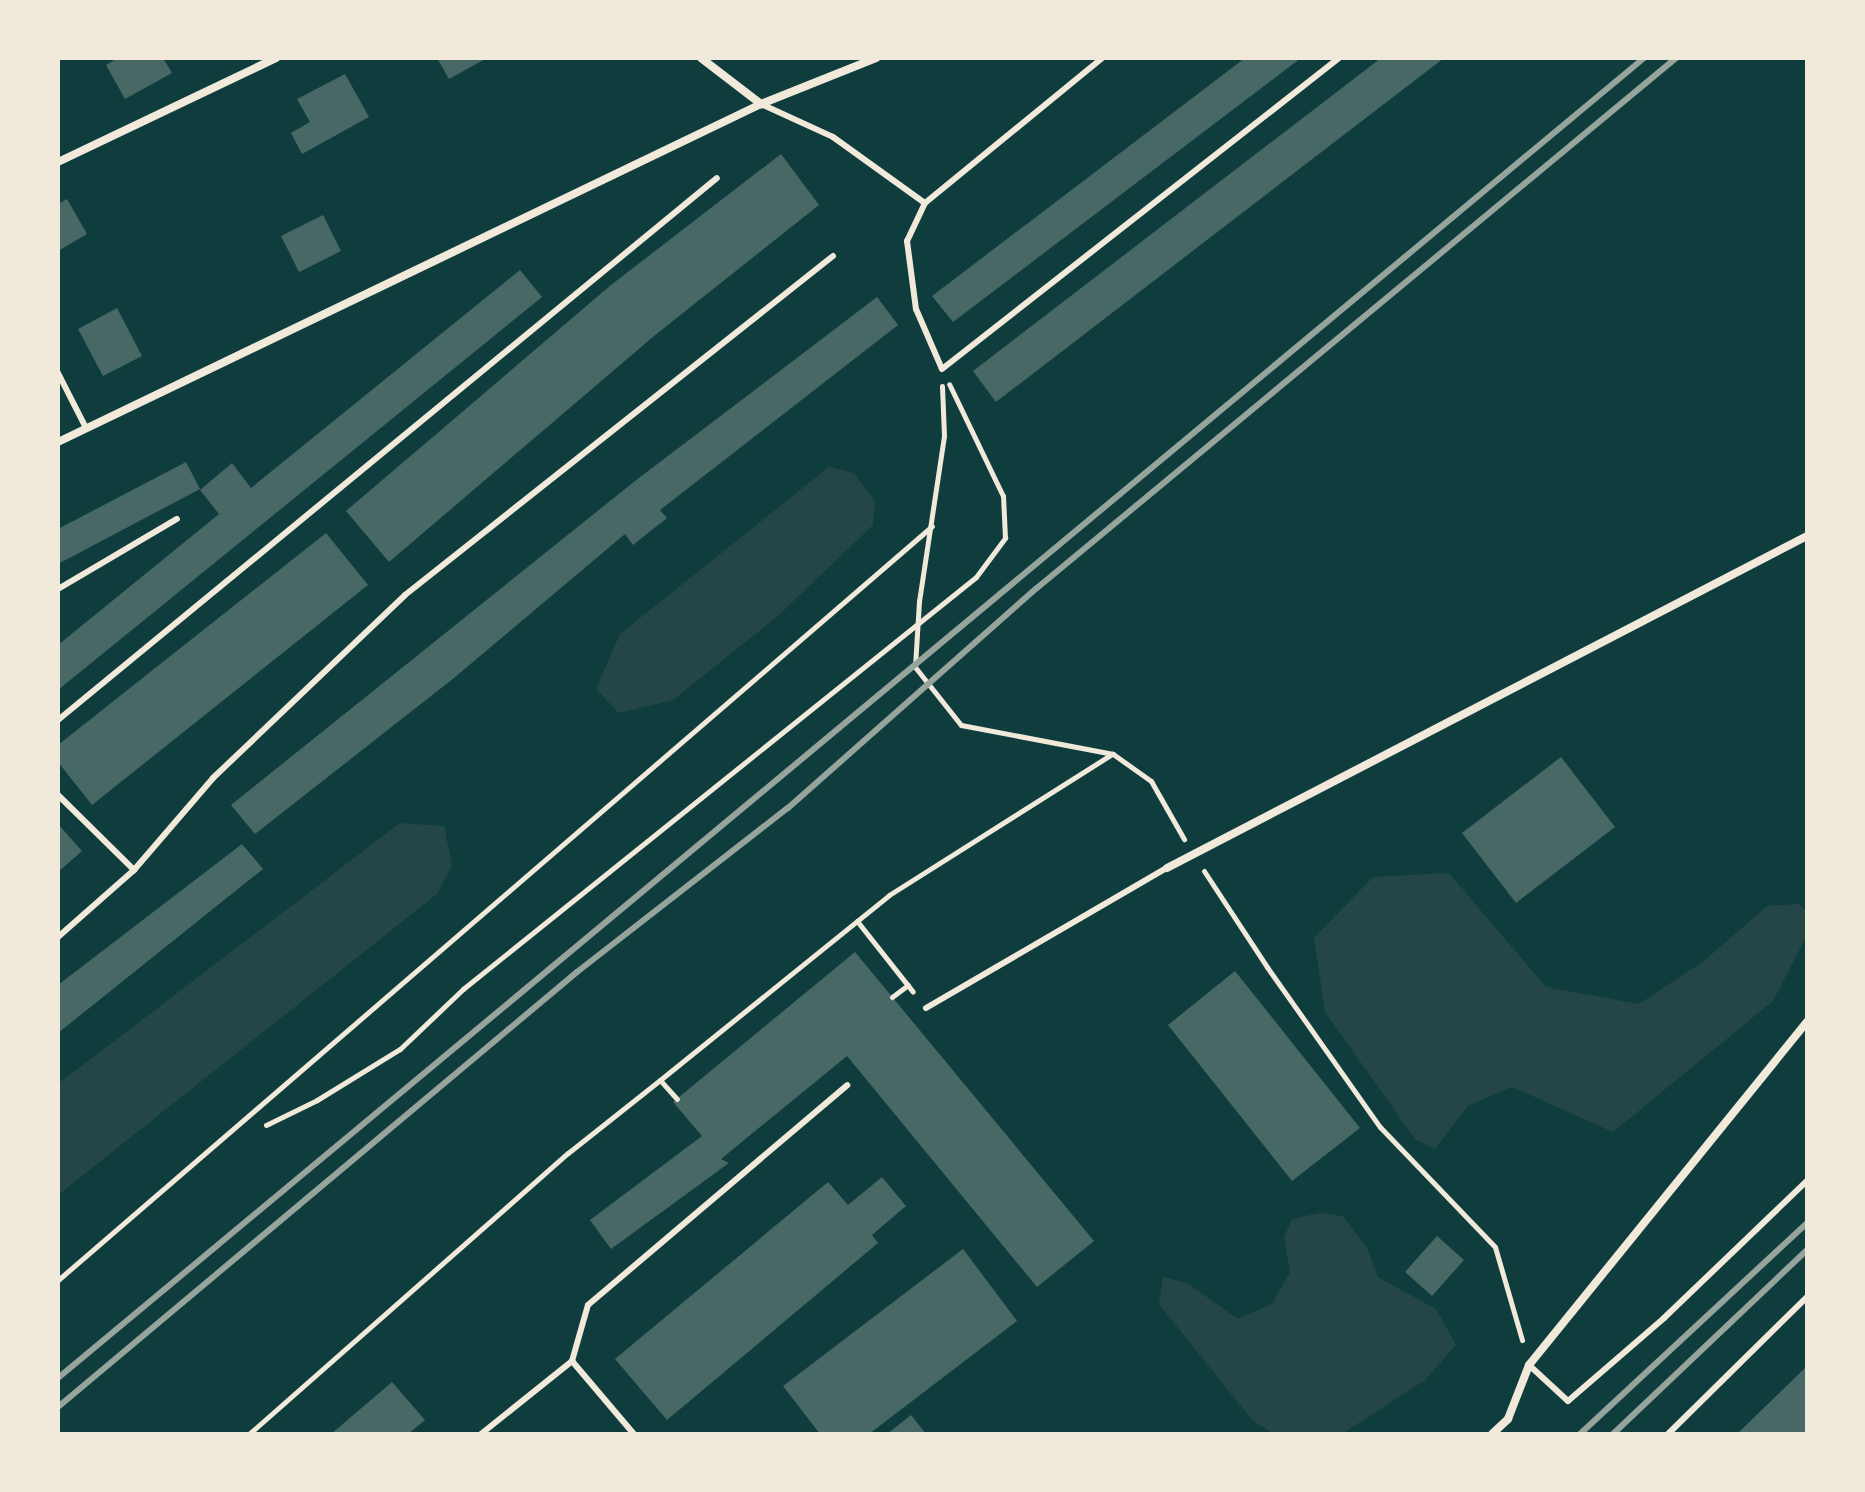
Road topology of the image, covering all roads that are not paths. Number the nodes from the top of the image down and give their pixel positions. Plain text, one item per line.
1 (276, 58) edge
2 (701, 58) edge
3 (876, 58) edge
4 (1102, 58) edge
5 (1339, 58) edge
6 (761, 104) junction
7 (58, 162) edge
8 (717, 178) dead end
9 (925, 203) junction
10 (833, 256) dead end
11 (58, 373) edge
12 (86, 428) junction
13 (58, 442) edge
14 (177, 519) dead end
15 (1807, 536) edge
16 (58, 589) edge
17 (58, 720) edge
18 (58, 795) edge
19 (1167, 868) joint
20 (134, 870) junction
21 (58, 937) edge
22 (926, 1008) road end
23 (1807, 1022) edge
24 (847, 1085) dead end
25 (1807, 1181) edge
26 (1807, 1297) edge
27 (572, 1361) junction
28 (1529, 1365) junction
29 (481, 1434) edge
30 (634, 1434) edge
31 (1492, 1434) edge
32 (1668, 1434) edge

1 - 7 street
2 - 6 street
3 - 6 street
4 - 9 lane
5 - 9 lane
6 - 9 lane
6 - 12 street
8 - 17 lane
10 - 20 lane
11 - 12 lane
12 - 13 street
14 - 16 lane
15 - 19 street
18 - 20 lane
19 - 22 lane
20 - 21 lane
23 - 28 street
24 - 27 lane
25 - 28 lane
26 - 32 lane
27 - 29 lane
27 - 30 lane
28 - 31 street

